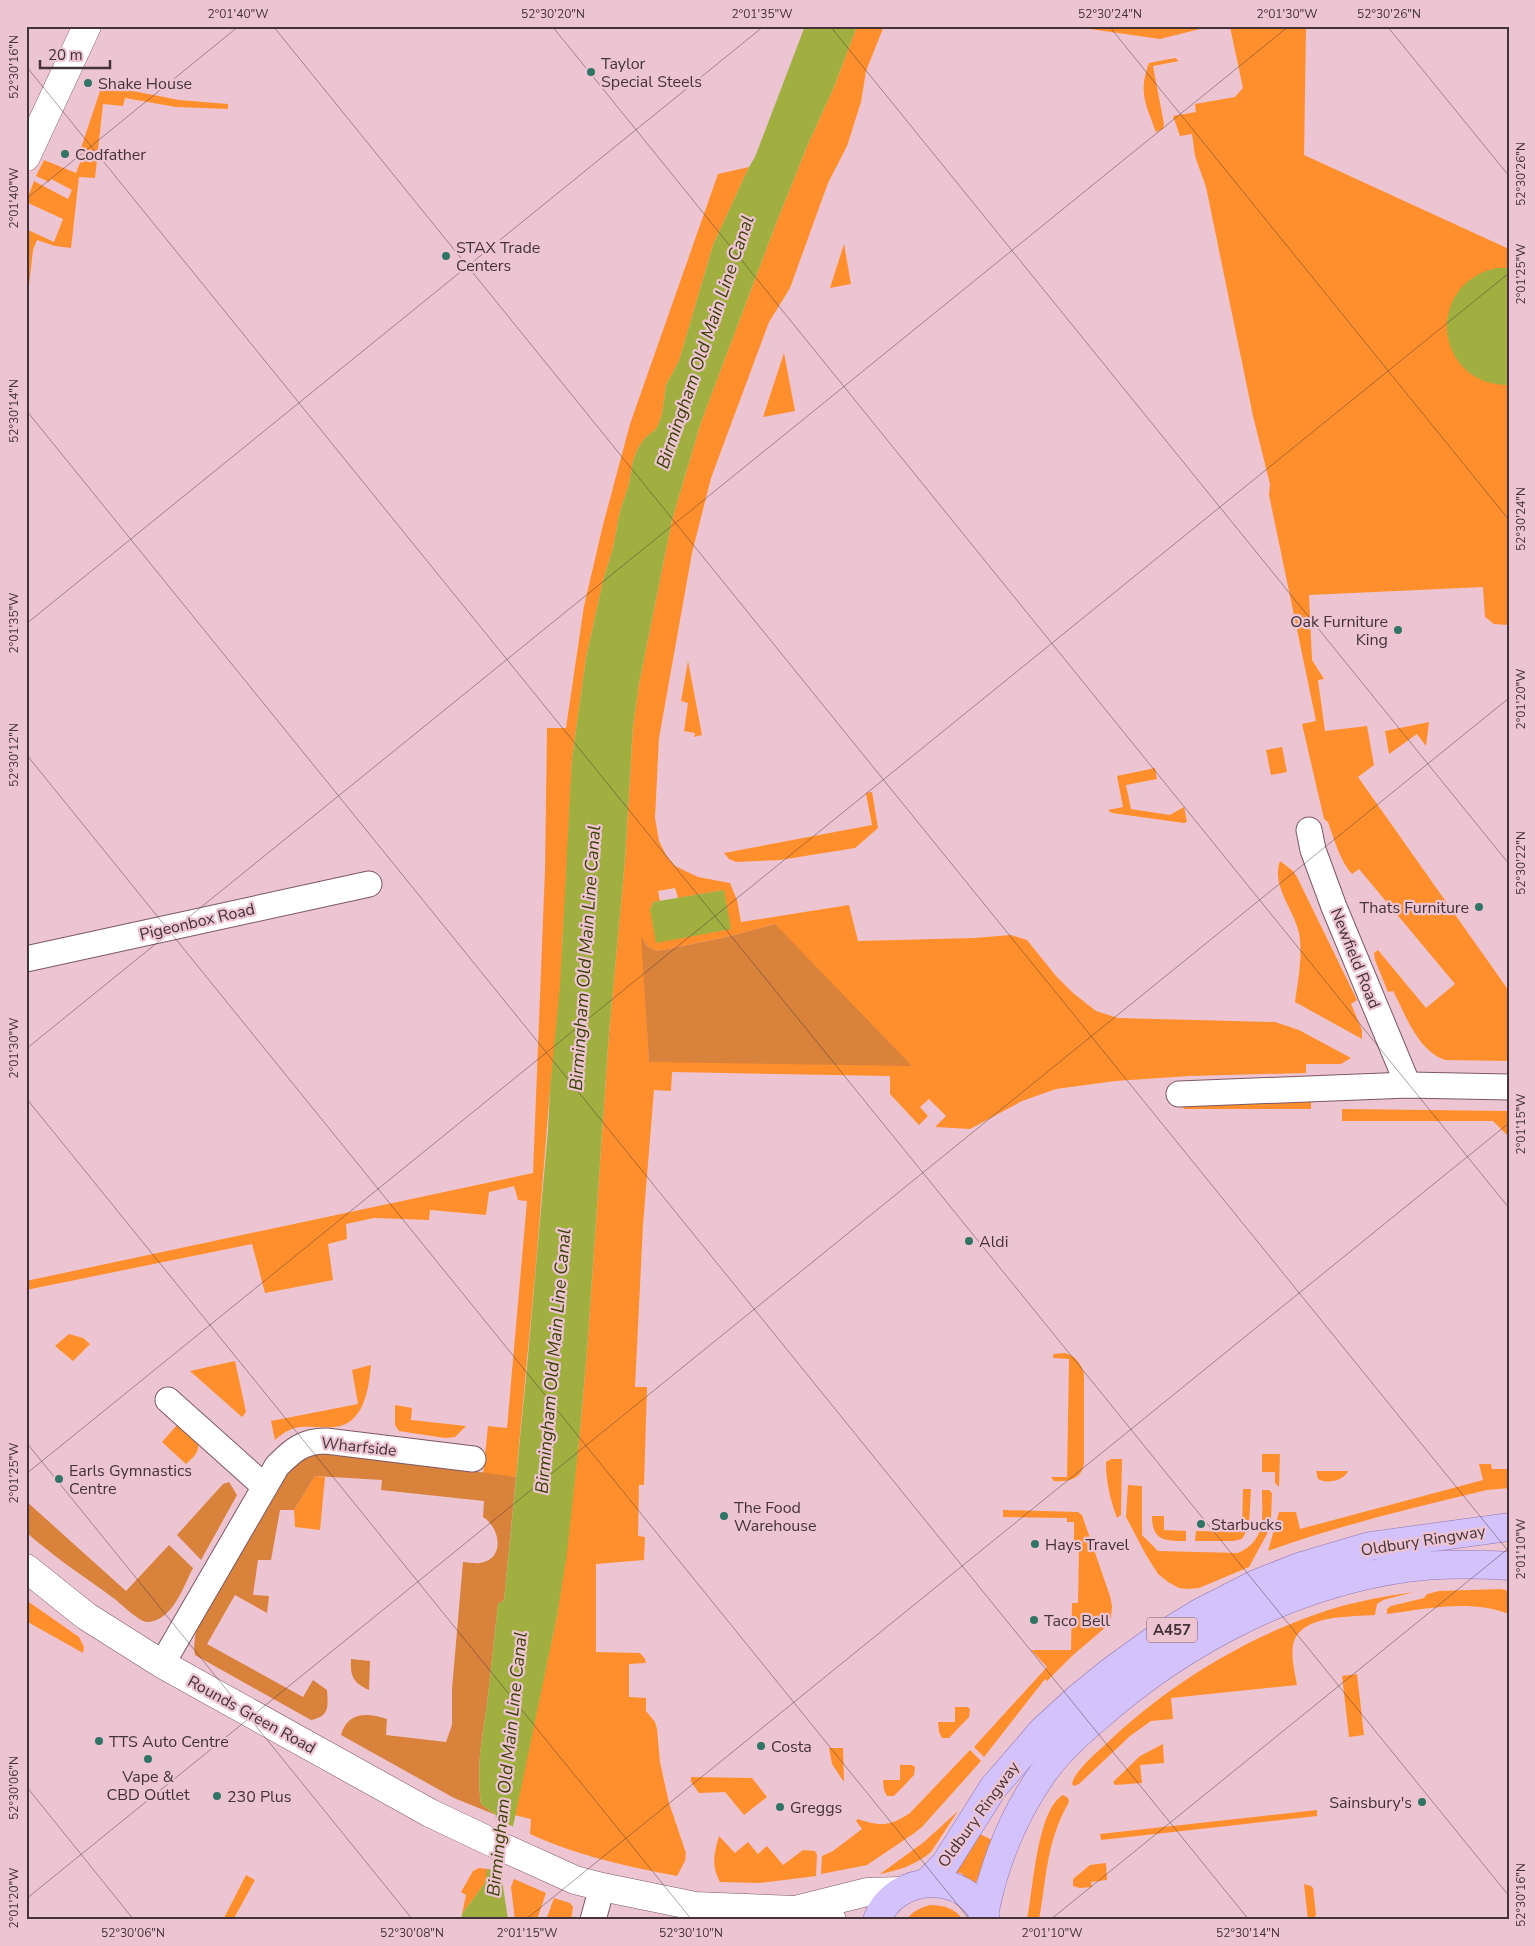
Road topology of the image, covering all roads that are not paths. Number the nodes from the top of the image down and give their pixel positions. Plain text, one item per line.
1 (87, 26) edge
2 (26, 157) edge
3 (1309, 830) dead end
4 (369, 884) dead end
5 (26, 959) edge
6 (1408, 1085) junction
7 (1509, 1087) edge
8 (1179, 1094) dead end
9 (168, 1400) dead end
10 (473, 1459) dead end
11 (264, 1486) junction
12 (1509, 1527) edge
13 (1509, 1566) edge
14 (26, 1568) edge
15 (162, 1664) junction
16 (926, 1882) junction
17 (602, 1887) junction
18 (900, 1891) junction
19 (796, 1910) junction
20 (985, 1917) edge
21 (593, 1920) edge
22 (832, 1920) edge
23 (876, 1920) edge

1 - 2 street
3 - 6 street, Newfield Road
4 - 5 street, Pigeonbox Road
6 - 7 street
6 - 8 street
9 - 11 street
10 - 11 street, Wharfside
11 - 15 street, Wharfside
12 - 16 main road, Oldbury Ringway / A457
13 - 20 main road, Oldbury Ringway / A457
14 - 15 street, Rounds Green Road
15 - 17 street, Rounds Green Road
16 - 18 main road, Oldbury Ringway / A457
16 - 20 main road, Oldbury Ringway / A457
17 - 19 street, Rounds Green Road
17 - 21 street
18 - 19 street
18 - 23 main road, Oldbury Ringway / A457
19 - 22 street

